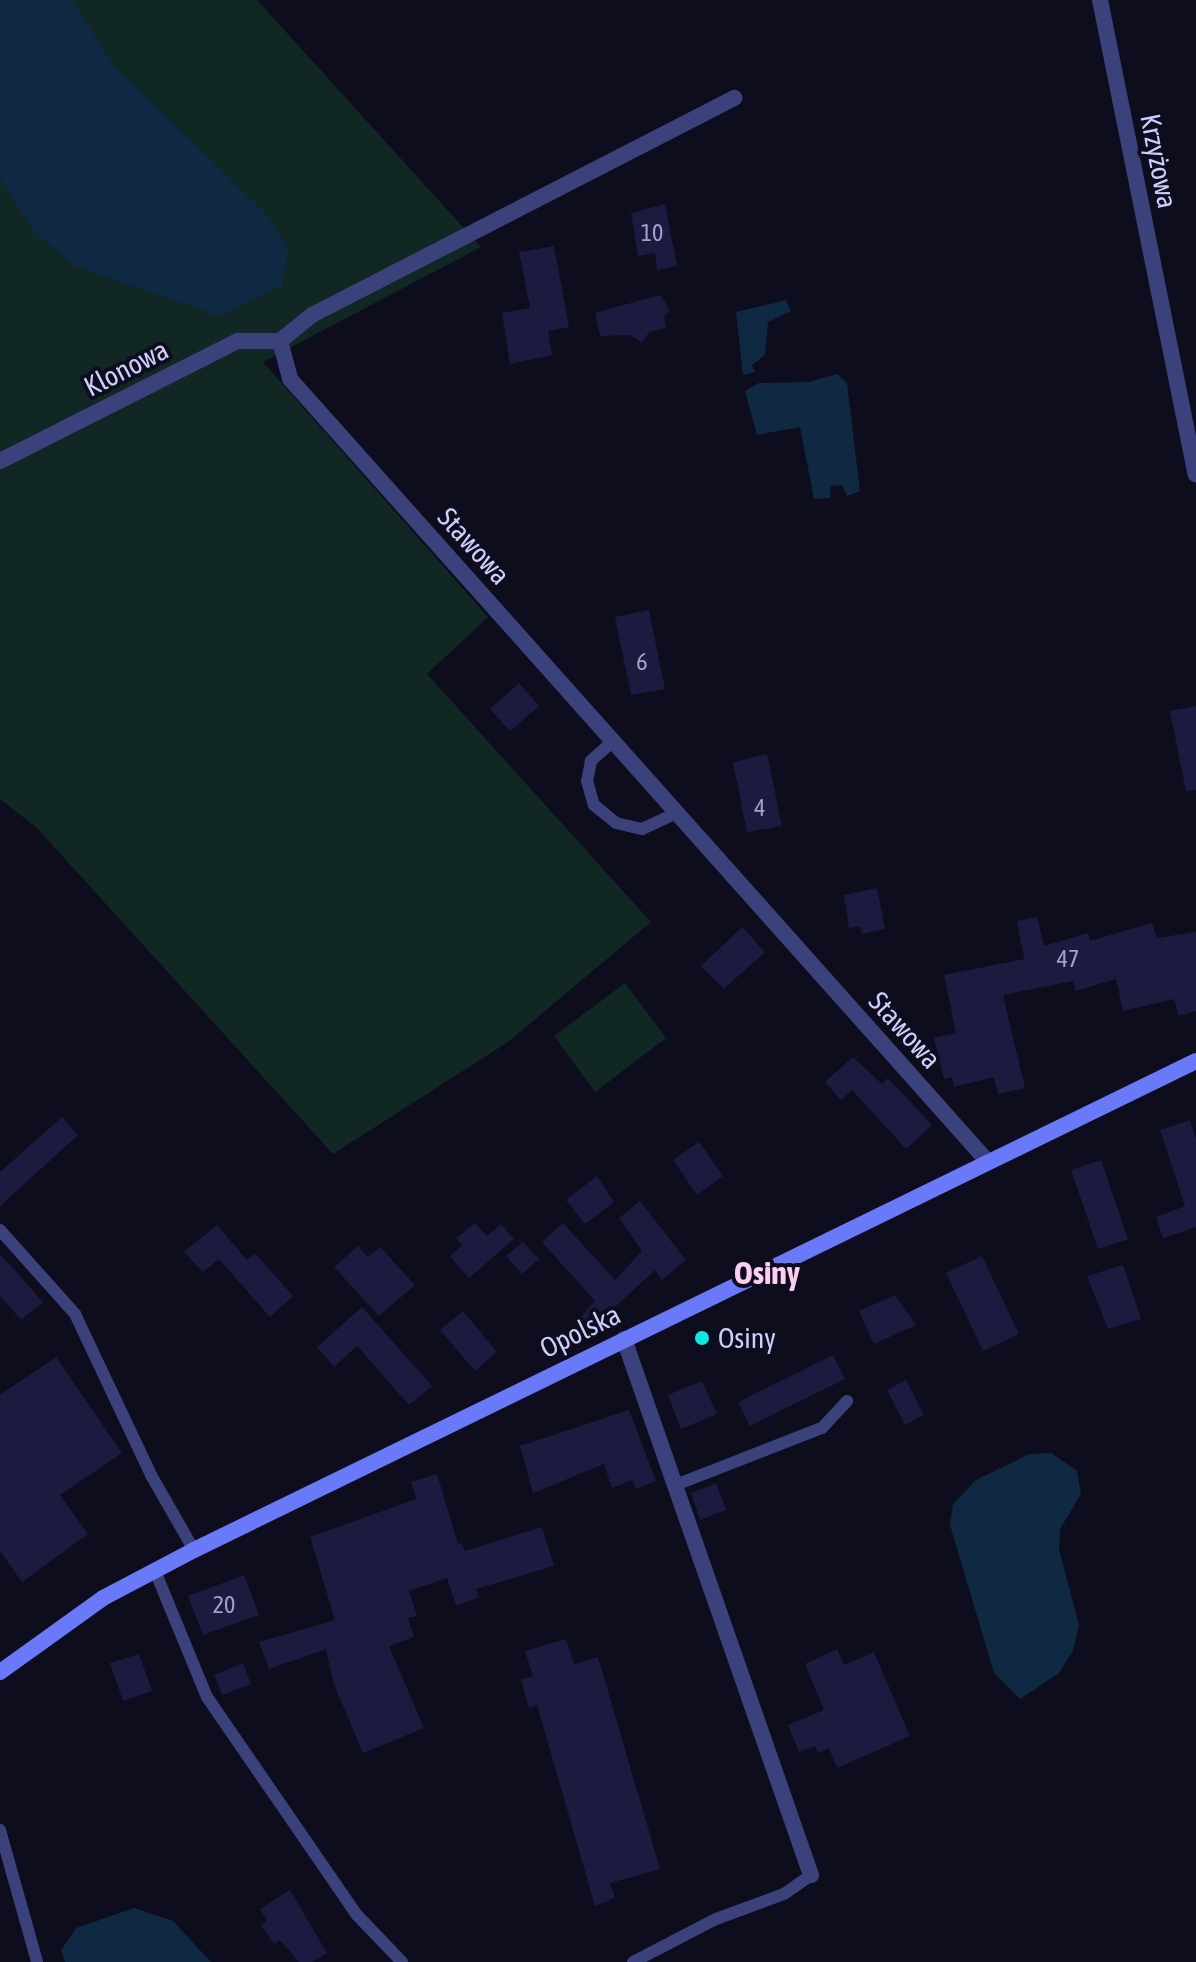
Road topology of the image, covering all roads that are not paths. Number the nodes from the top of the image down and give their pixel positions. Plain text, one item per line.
1 (1100, 0) edge
2 (734, 98) dead end
3 (280, 341) junction
4 (0, 461) edge
5 (1196, 474) edge
6 (613, 741) junction
7 (677, 813) junction
8 (1196, 1061) edge
9 (988, 1162) junction
10 (0, 1230) edge
11 (624, 1339) junction
12 (847, 1401) dead end
13 (678, 1484) junction
14 (194, 1550) junction
15 (155, 1571) junction
16 (0, 1672) edge
17 (0, 1830) edge
18 (811, 1875) joint
19 (37, 1962) edge
20 (402, 1962) edge
21 (633, 1962) edge

1 - 5 street, Krzyżowa
2 - 3 street
3 - 4 street, Klonowa
3 - 6 street, Stawowa
6 - 7 street, Stawowa
6 - 7 lane
7 - 9 street, Stawowa
8 - 9 street, Opolska
9 - 11 street, Opolska
10 - 14 lane
11 - 13 street
11 - 14 street, Opolska
12 - 13 lane
13 - 18 street
14 - 15 street, Opolska
15 - 16 street, Opolska
15 - 20 lane
17 - 19 lane
18 - 21 lane

